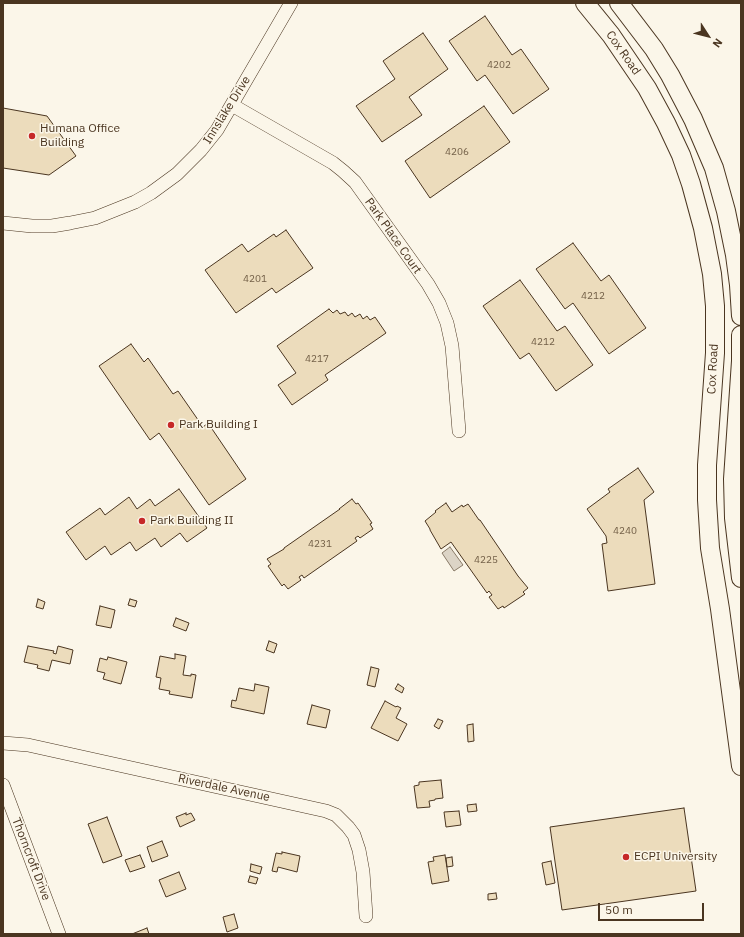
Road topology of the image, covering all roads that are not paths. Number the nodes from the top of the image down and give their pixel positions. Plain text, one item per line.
1 (291, 3) edge
2 (585, 3) edge
3 (619, 3) edge
4 (232, 104) junction
5 (3, 223) edge
6 (741, 316) edge
7 (741, 335) edge
8 (459, 431) dead end
9 (741, 578) edge
10 (3, 743) edge
11 (741, 766) edge
12 (3, 785) edge
13 (366, 916) dead end
14 (59, 934) edge

1 - 4 street, Innslake Drive
2 - 11 main road, Cox Road
3 - 6 main road
4 - 5 street, Innslake Drive
4 - 8 street, Park Place Court
7 - 9 main road
10 - 13 street, Riverdale Avenue
12 - 14 street, Thorncroft Drive

